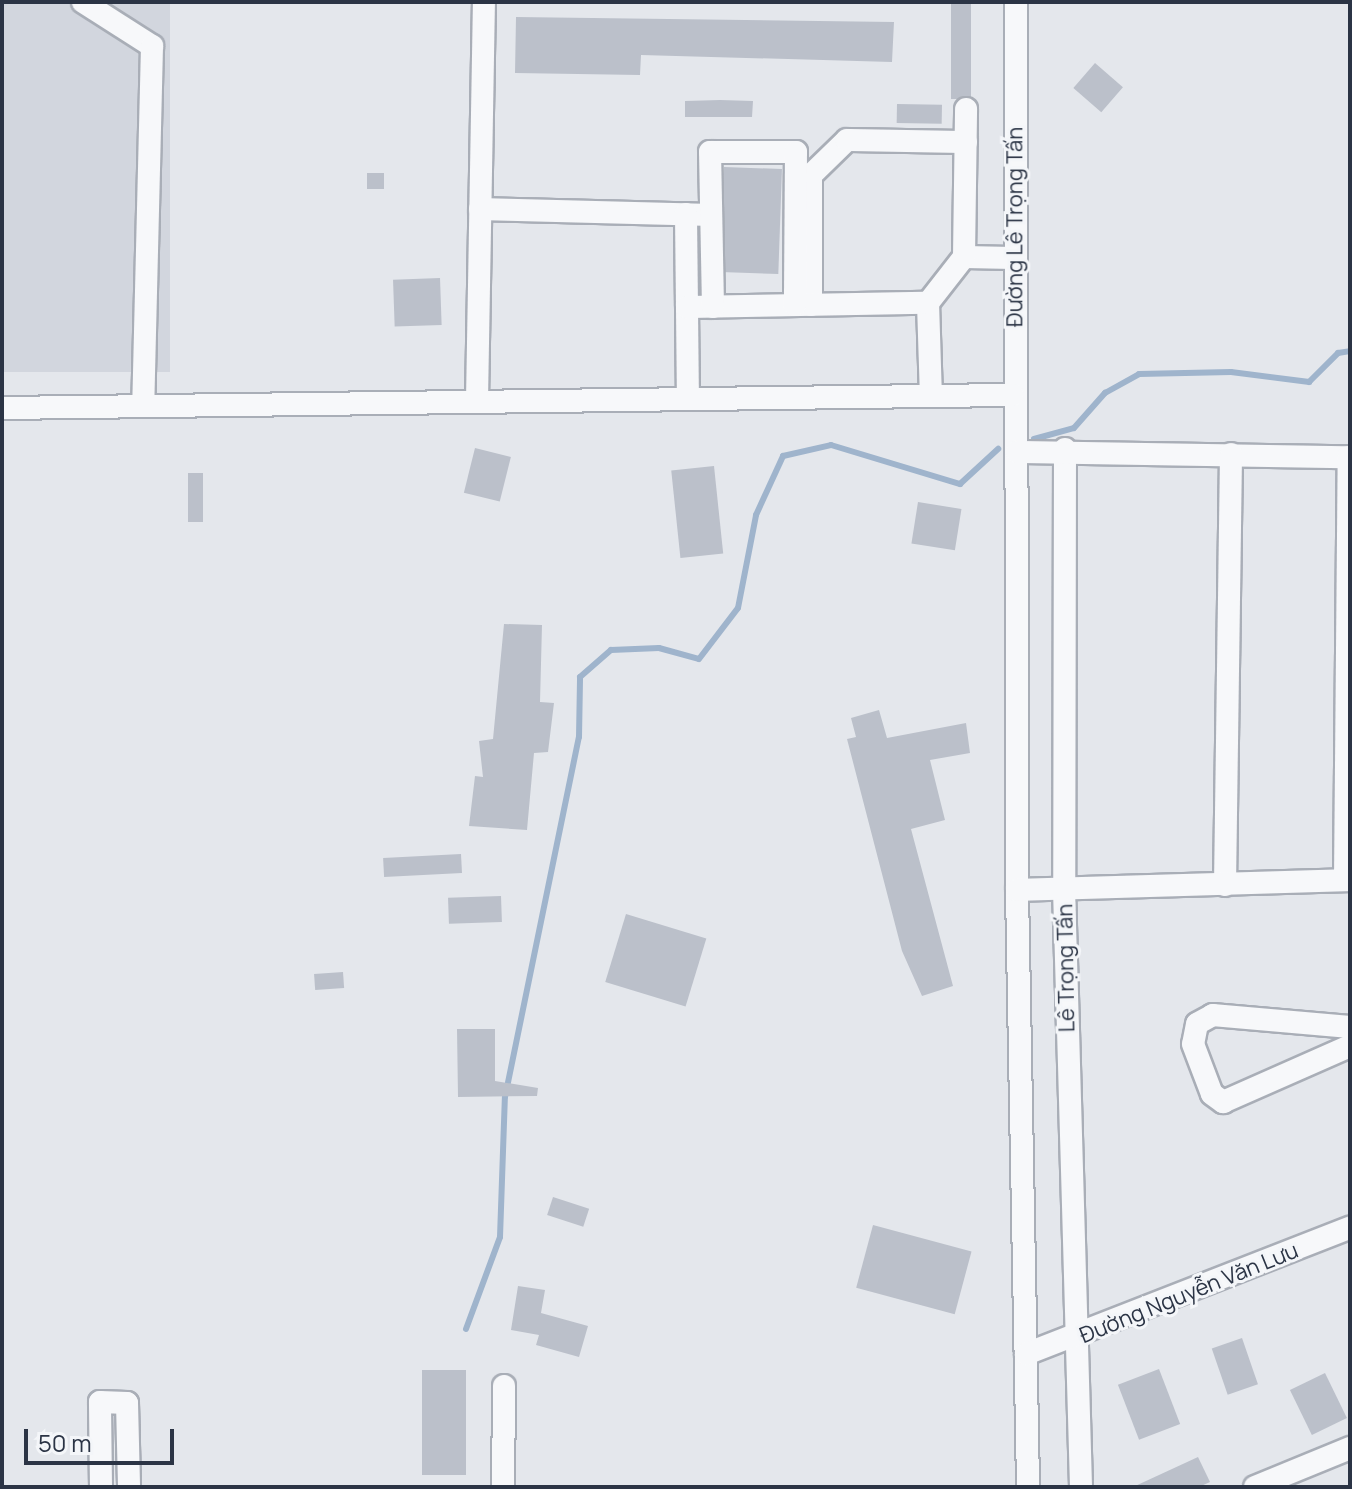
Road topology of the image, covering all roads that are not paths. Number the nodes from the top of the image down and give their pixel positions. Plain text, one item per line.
1 (83, 2) edge
2 (484, 2) edge
3 (1016, 2) edge
4 (966, 109) dead end
5 (966, 142) junction
6 (480, 209) junction
7 (686, 214) junction
8 (711, 215) junction
9 (964, 257) junction
10 (1014, 258) junction
11 (928, 303) junction
12 (803, 305) junction
13 (687, 307) junction
14 (713, 307) junction
15 (1013, 395) junction
16 (931, 396) junction
17 (688, 398) junction
18 (477, 400) junction
19 (143, 404) junction
20 (2, 408) edge
21 (1065, 449) junction
22 (1017, 452) junction
23 (1231, 454) junction
24 (1350, 457) edge
25 (1347, 880) edge
26 (1225, 885) junction
27 (1064, 889) junction
28 (1017, 890) junction
29 (1350, 1027) edge
30 (1350, 1046) edge
31 (1350, 1228) edge
32 (1076, 1339) junction
33 (1026, 1354) junction
34 (504, 1386) dead end
35 (1350, 1448) edge
36 (101, 1487) edge
37 (129, 1487) edge
38 (503, 1487) edge
39 (1028, 1487) edge
40 (1081, 1487) edge
41 (1255, 1487) edge

1 - 19 street
2 - 6 street
3 - 10 street, Đường Lê Trọng Tấn
4 - 5 street
5 - 9 street
5 - 12 street
6 - 7 street
6 - 18 street
7 - 8 street
7 - 13 street
8 - 12 street
8 - 14 street
9 - 10 street
9 - 11 street
10 - 15 street, Đường Lê Trọng Tấn
11 - 12 street
11 - 16 street
12 - 14 street
13 - 14 street
13 - 17 street
15 - 16 street
15 - 22 street, Đường Lê Trọng Tấn
16 - 17 street
17 - 18 street
18 - 19 street
19 - 20 street
21 - 22 street
21 - 23 street
21 - 27 street, Lê Trọng Tấn
22 - 28 street
23 - 24 street
23 - 26 street
24 - 25 street
25 - 26 street
26 - 27 street
27 - 28 street
27 - 32 street, Lê Trọng Tấn
28 - 33 street
29 - 30 street
31 - 32 street, Đường Nguyễn Văn Lưu
32 - 33 street, Đường Nguyễn Văn Lưu
32 - 40 street, Lê Trọng Tấn
33 - 39 street
34 - 38 street
35 - 41 street
36 - 37 street

